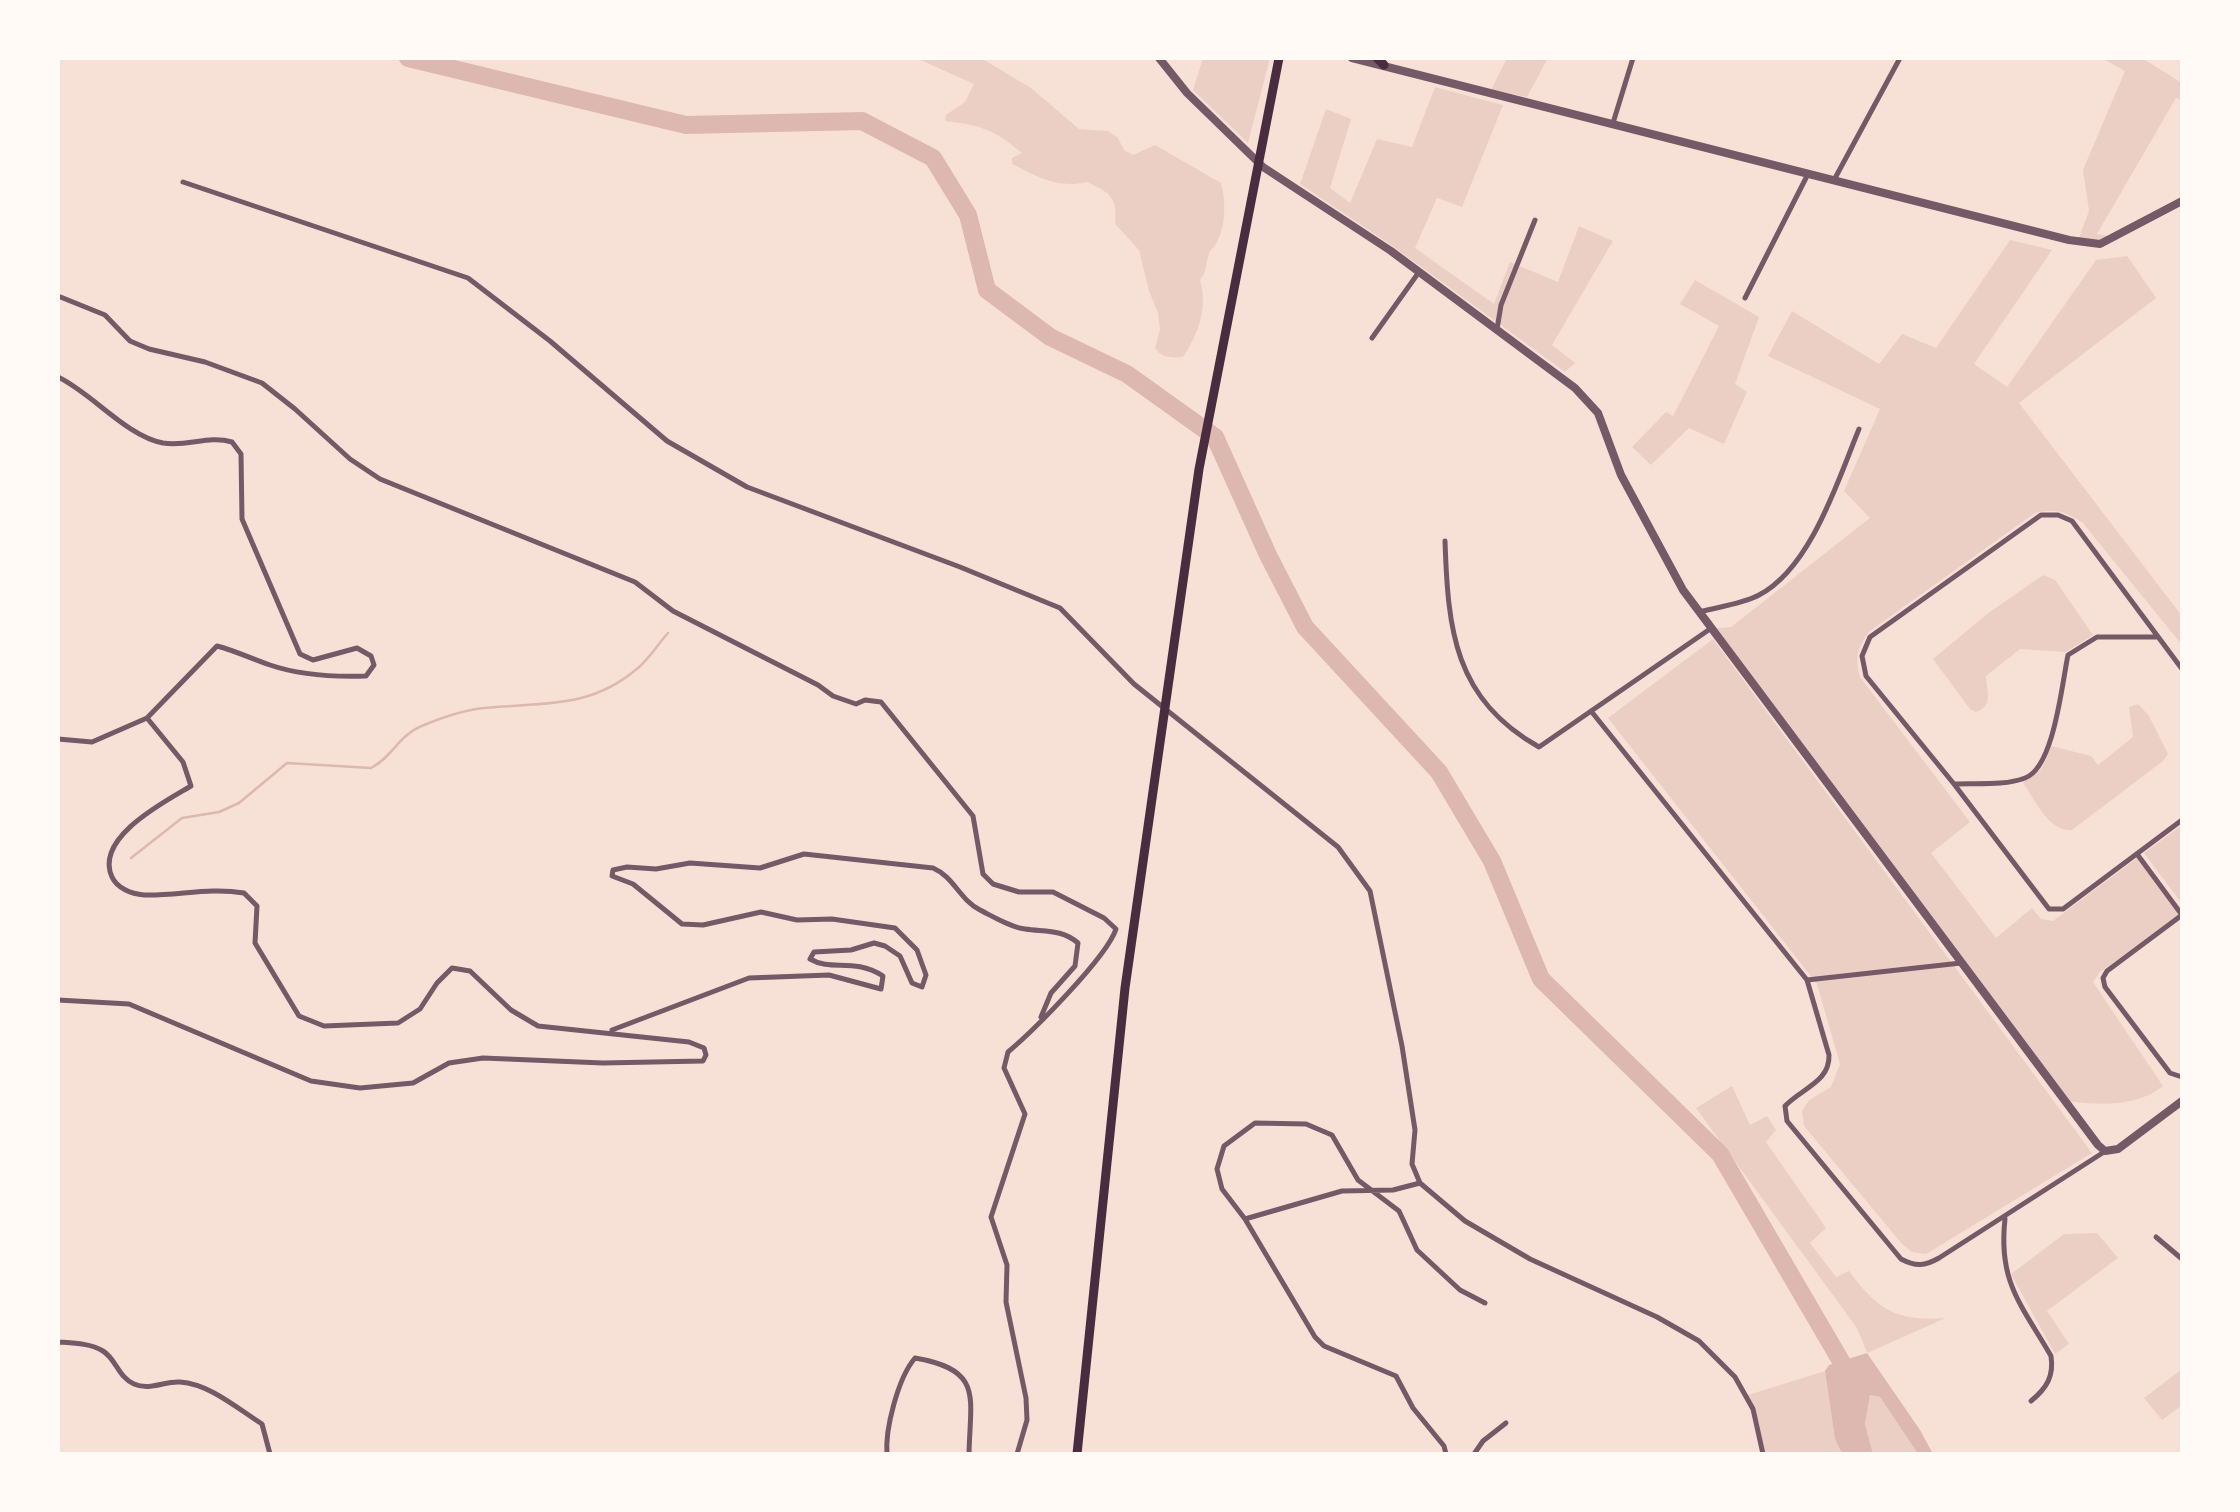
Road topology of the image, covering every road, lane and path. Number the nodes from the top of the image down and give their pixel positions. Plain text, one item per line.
1 (1159, 58) edge
2 (1280, 58) edge
3 (1358, 58) edge
4 (1633, 58) edge
5 (1900, 58) edge
6 (1380, 61) edge
7 (1612, 126) junction
8 (1808, 174) junction
9 (1834, 180) junction
10 (183, 182) dead end
11 (2182, 201) edge
12 (1535, 220) dead end
13 (1419, 272) junction
14 (58, 296) edge
15 (1745, 298) dead end
16 (1497, 329) junction
17 (1372, 338) dead end
18 (58, 377) edge
19 (1860, 429) dead end
20 (1445, 541) dead end
21 (1699, 612) junction
22 (1710, 628) junction
23 (2160, 638) junction
24 (2182, 670) edge
25 (1591, 711) junction
26 (147, 718) junction
27 (58, 739) edge
28 (1954, 784) junction
29 (2182, 820) edge
30 (2137, 854) junction
31 (1961, 963) junction
32 (1807, 980) junction
33 (58, 1000) edge
34 (1040, 1020) junction
35 (608, 1032) junction
36 (2182, 1077) edge
37 (2182, 1101) edge
38 (2106, 1152) junction
39 (1420, 1183) junction
40 (1372, 1190) junction
41 (1245, 1219) junction
42 (2005, 1219) junction
43 (2156, 1237) dead end
44 (2182, 1259) edge
45 (1486, 1302) dead end
46 (58, 1342) edge
47 (2031, 1401) dead end
48 (1506, 1423) dead end
49 (270, 1454) edge
50 (887, 1454) edge
51 (969, 1454) edge
52 (1016, 1454) edge
53 (1077, 1454) edge
54 (1446, 1454) edge
55 (1474, 1454) edge
56 (1763, 1454) edge

1 - 13 street
2 - 53 highway
3 - 6 street
4 - 7 street
5 - 9 street
6 - 7 street
7 - 8 street
8 - 9 street
8 - 15 street
9 - 11 street
10 - 39 street
12 - 16 street
13 - 16 street
13 - 17 street
14 - 34 street
16 - 21 street
18 - 26 street
19 - 21 street
20 - 25 street
21 - 22 street
22 - 25 street
22 - 31 street
23 - 24 street
23 - 28 street
23 - 28 street
25 - 32 street
26 - 27 street
26 - 35 street
28 - 30 street
29 - 30 street
30 - 36 street
31 - 32 street
31 - 38 street
32 - 42 street
33 - 35 street
34 - 35 street
34 - 52 street
37 - 38 street
38 - 42 street
39 - 40 street
39 - 56 street
40 - 41 street
40 - 41 street
40 - 45 street
41 - 54 street
42 - 47 street
43 - 44 street
46 - 49 street
48 - 55 street
50 - 51 street

